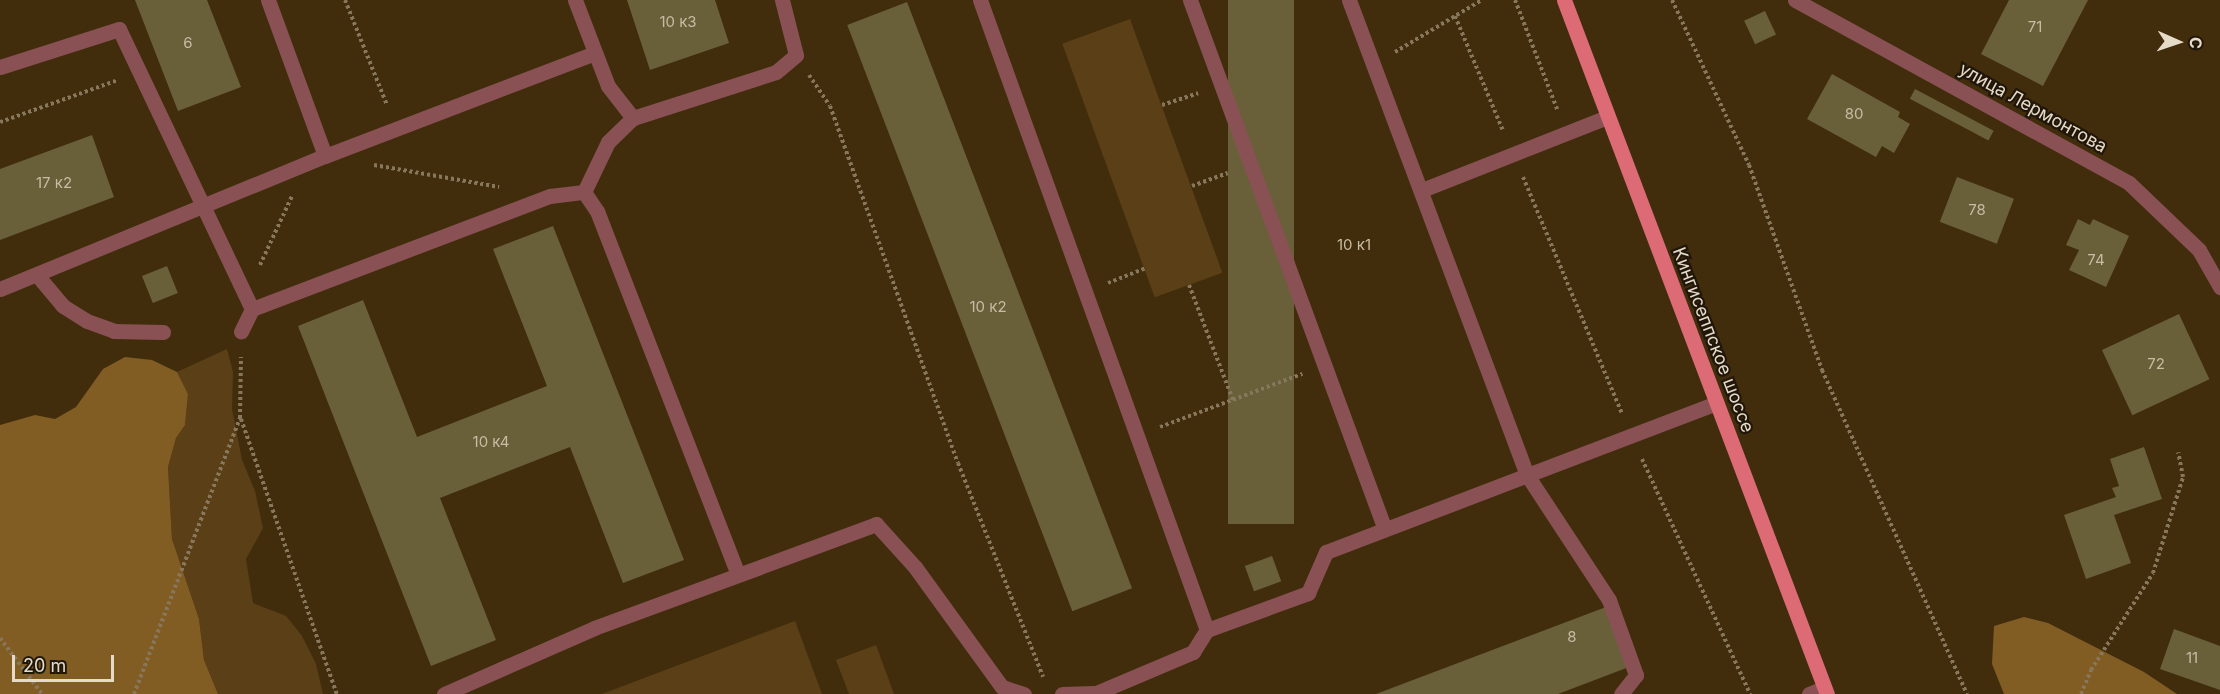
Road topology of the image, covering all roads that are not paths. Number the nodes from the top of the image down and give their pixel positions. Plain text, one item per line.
1 (267, 0) edge
2 (575, 0) edge
3 (782, 0) edge
4 (980, 0) edge
5 (1190, 0) edge
6 (1349, 0) edge
7 (1564, 0) edge
8 (1795, 0) edge
9 (595, 53) junction
10 (0, 67) edge
11 (1606, 117) junction
12 (633, 118) junction
13 (325, 156) junction
14 (1422, 190) junction
15 (584, 192) junction
16 (204, 208) junction
17 (37, 275) junction
18 (2220, 287) edge
19 (0, 289) edge
20 (250, 305) junction
21 (163, 332) dead end
22 (241, 332) road end
23 (1717, 403) junction
24 (1527, 475) junction
25 (1384, 527) junction
26 (738, 574) junction
27 (1207, 630) junction
28 (1826, 691) edge
29 (444, 694) edge
30 (1024, 694) edge
31 (1062, 694) edge
32 (1094, 694) edge
33 (1621, 694) edge
34 (1809, 694) edge

1 - 13 street
2 - 9 street
3 - 12 street
4 - 27 street
5 - 25 street
6 - 14 street
7 - 11 main road, Кингисеппское шоссе
8 - 18 street, улица Лермонтова
9 - 12 street
9 - 13 street
10 - 16 street
11 - 14 street
11 - 23 main road, Кингисеппское шоссе
12 - 15 street
13 - 16 street
14 - 24 street
15 - 20 street
15 - 26 street
16 - 17 street
16 - 20 street
17 - 19 street
17 - 21 street
20 - 22 street
23 - 24 street
23 - 28 main road, Кингисеппское шоссе
24 - 25 street
24 - 33 street
25 - 27 street
26 - 29 street
26 - 30 street
27 - 32 street
28 - 34 street
31 - 32 street

